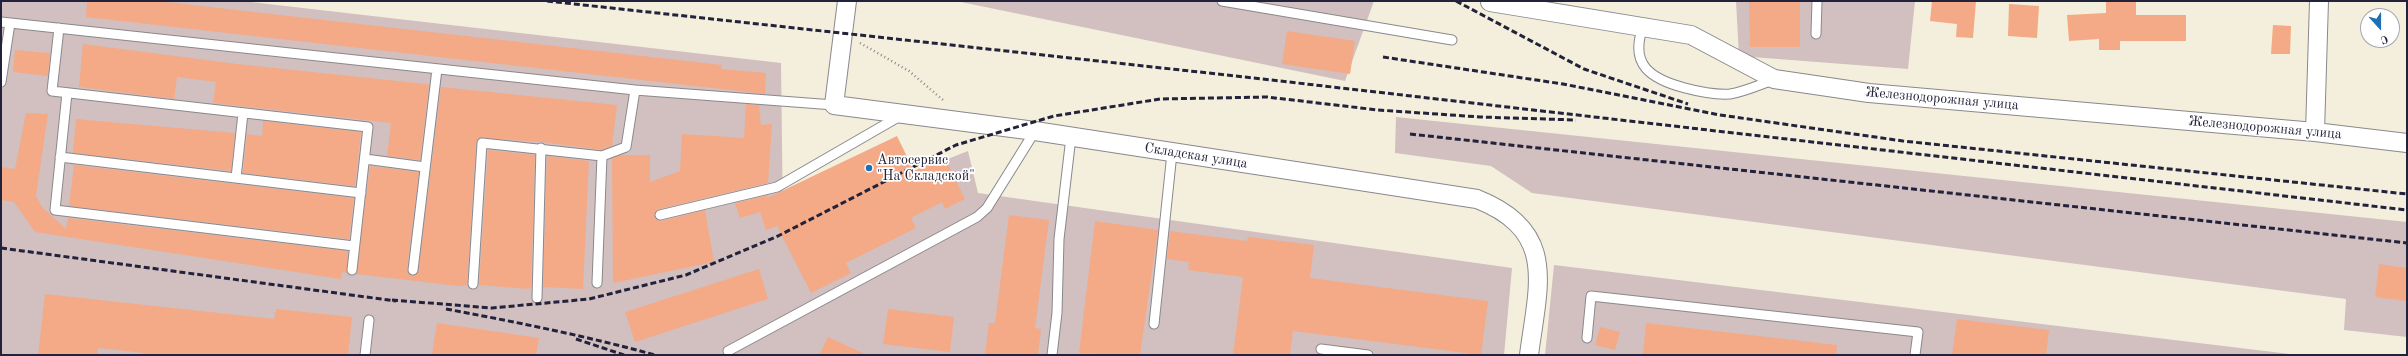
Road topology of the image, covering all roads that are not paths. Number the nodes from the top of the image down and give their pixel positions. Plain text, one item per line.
1 (847, 1) edge
2 (1222, 1) edge
3 (1817, 1) edge
4 (2318, 1) edge
5 (1490, 2) edge
6 (6, 22) edge
7 (1643, 27) junction
8 (59, 28) junction
9 (1816, 34) dead end
10 (1452, 40) dead end
11 (436, 69) junction
12 (1774, 79) junction
13 (1, 82) edge
14 (635, 90) junction
15 (67, 93) junction
16 (834, 106) junction
17 (243, 113) junction
18 (903, 114) junction
19 (1035, 131) junction
20 (2315, 132) junction
21 (1070, 137) junction
22 (2407, 143) edge
23 (541, 148) junction
24 (1172, 153) junction
25 (602, 156) junction
26 (60, 157) junction
27 (364, 159) junction
28 (425, 167) junction
29 (236, 178) junction
30 (361, 193) junction
31 (660, 215) dead end
32 (354, 246) junction
33 (352, 270) dead end
34 (413, 270) dead end
35 (597, 283) dead end
36 (473, 284) dead end
37 (537, 298) dead end
38 (369, 320) dead end
39 (1154, 324) dead end
40 (1587, 338) dead end
41 (1321, 349) dead end
42 (728, 351) dead end
43 (365, 355) edge
44 (1052, 355) edge
45 (1368, 355) edge
46 (1529, 355) edge
47 (1915, 355) edge

1 - 16 street
2 - 10 lane
3 - 9 lane
4 - 20 street
5 - 7 street, Железнодорожная улица
6 - 8 lane
6 - 13 lane
7 - 12 street, Железнодорожная улица
7 - 12 lane
8 - 11 lane
8 - 15 lane
11 - 14 lane
11 - 28 lane
12 - 20 street, Железнодорожная улица
14 - 16 lane
14 - 25 lane
15 - 17 lane
15 - 26 lane
16 - 18 street, Складская улица
17 - 27 lane
17 - 29 lane
18 - 19 street, Складская улица
18 - 31 lane
19 - 21 street, Складская улица
19 - 42 lane
20 - 22 street, Железнодорожная улица
21 - 24 street, Складская улица
21 - 44 lane
23 - 25 lane
23 - 36 lane
23 - 37 lane
24 - 39 lane
24 - 46 street, Складская улица
25 - 35 lane
26 - 29 lane
26 - 32 lane
27 - 28 lane
27 - 30 lane
28 - 34 lane
29 - 30 lane
30 - 32 lane
32 - 33 lane
38 - 43 lane
40 - 47 lane
41 - 45 lane

